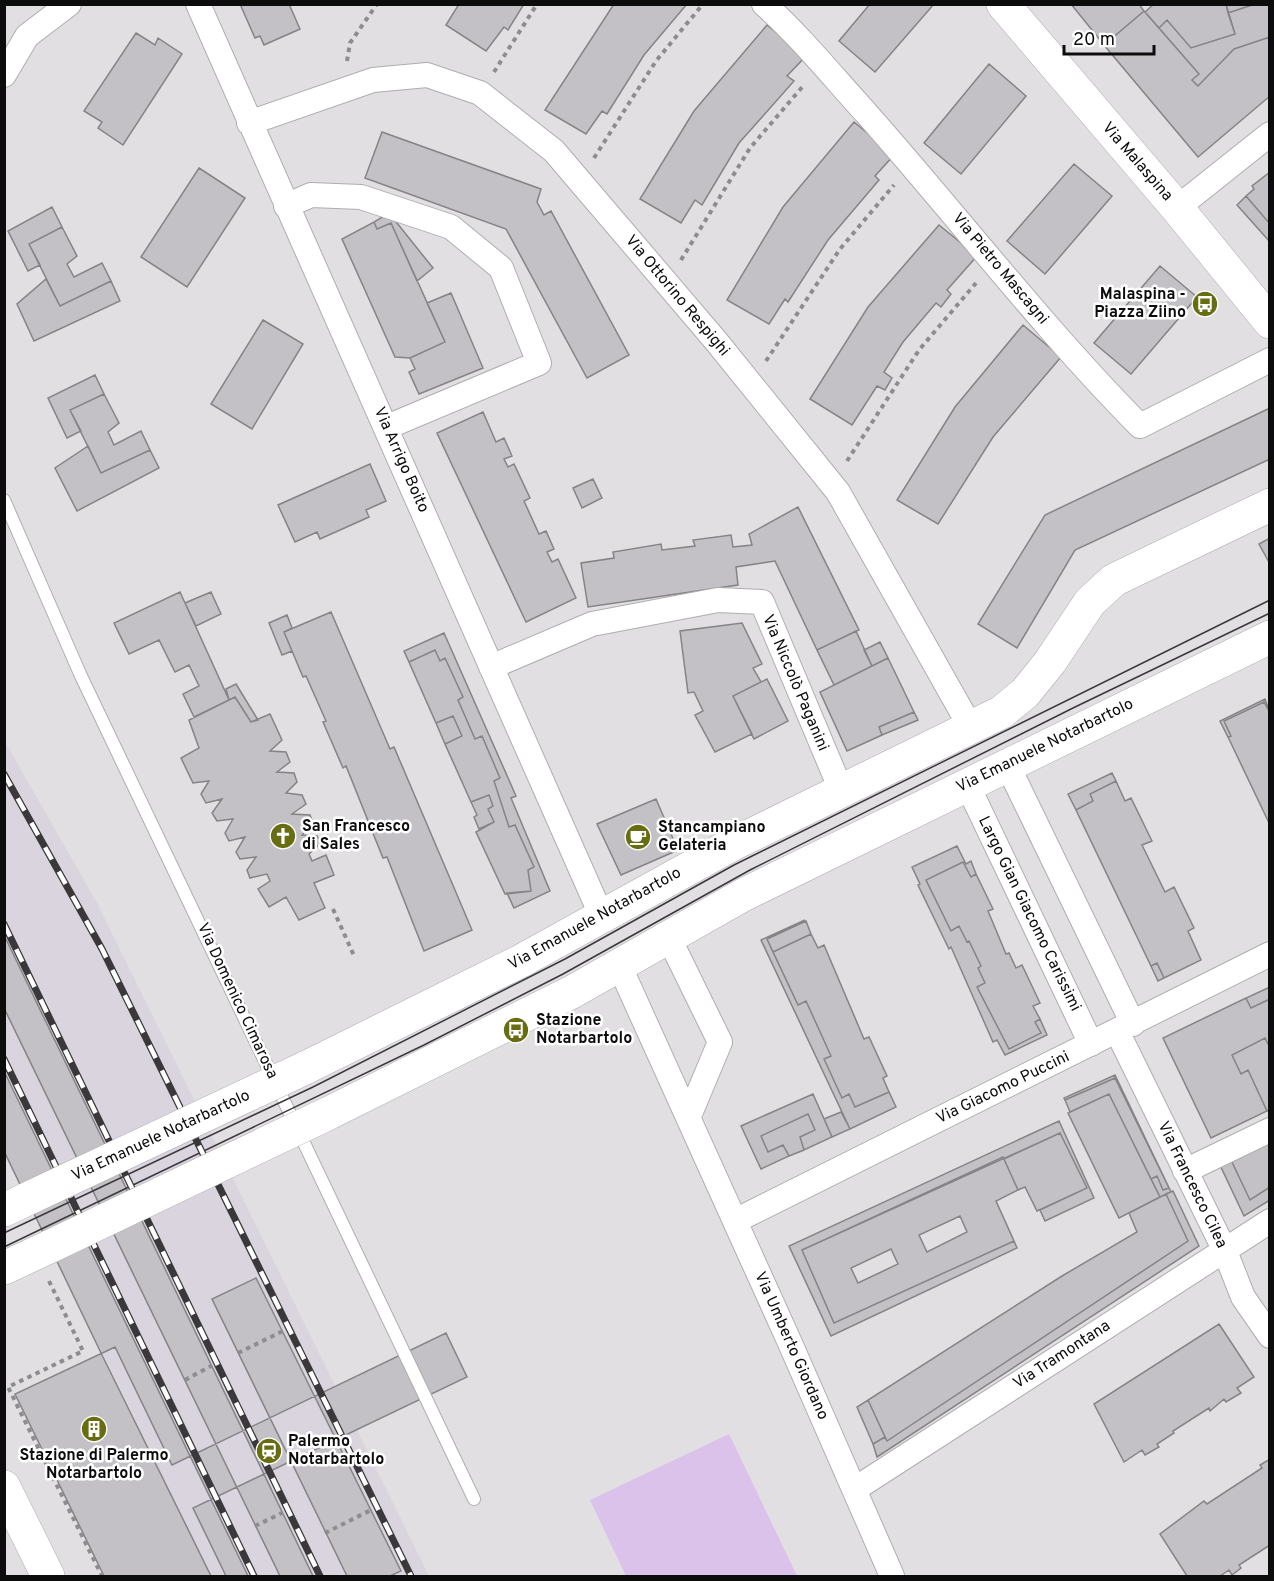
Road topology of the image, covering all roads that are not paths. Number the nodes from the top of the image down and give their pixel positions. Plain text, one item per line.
1 (69, 4) edge
2 (198, 4) edge
3 (764, 4) edge
4 (1003, 4) edge
5 (4, 75) edge
6 (249, 123) junction
7 (1269, 134) edge
8 (286, 206) junction
9 (1177, 208) junction
10 (1269, 322) edge
11 (1269, 360) edge
12 (387, 427) junction
13 (4, 500) edge
14 (1269, 505) edge
15 (1268, 641) edge
16 (491, 666) junction
17 (971, 728) junction
18 (1007, 764) junction
19 (967, 784) junction
20 (841, 790) junction
21 (602, 917) junction
22 (669, 938) junction
23 (1269, 954) edge
24 (620, 967) junction
25 (1125, 1027) junction
26 (1091, 1044) junction
27 (689, 1116) junction
28 (1269, 1130) edge
29 (1185, 1171) junction
30 (16, 1205) edge
31 (735, 1221) junction
32 (1269, 1221) edge
33 (1225, 1251) junction
34 (4, 1268) edge
35 (1269, 1336) edge
36 (4, 1487) edge
37 (855, 1489) junction
38 (474, 1499) dead end
39 (880, 1551) junction
40 (48, 1576) edge
41 (883, 1576) edge
42 (892, 1576) edge

1 - 5 street
2 - 6 street, Via Arrigo Boito
3 - 11 street, Via Pietro Mascagni
4 - 9 street, Via Malaspina
6 - 8 street, Via Arrigo Boito
6 - 17 street, Via Ottorino Respighi
7 - 9 street
8 - 12 street, Via Arrigo Boito
8 - 12 street
9 - 10 street, Via Malaspina
12 - 16 street, Via Arrigo Boito
13 - 38 lane, Via Domenico Cimarosa
14 - 17 street, Via Emanuele Notarbartolo
15 - 18 street, Via Emanuele Notarbartolo
16 - 20 street, Via Niccolò Paganini
16 - 21 street, Via Arrigo Boito
17 - 20 street, Via Emanuele Notarbartolo
18 - 19 street, Via Emanuele Notarbartolo
18 - 25 street
19 - 22 street, Via Emanuele Notarbartolo
19 - 26 street, Largo Gian Giacomo Carissimi
20 - 21 street, Via Emanuele Notarbartolo
21 - 30 street, Via Emanuele Notarbartolo, bridge
22 - 24 street, Via Emanuele Notarbartolo
22 - 27 street
23 - 25 street, Via Giacomo Puccini
24 - 27 street, Via Umberto Giordano
24 - 34 street, Via Emanuele Notarbartolo, bridge
25 - 26 street, Via Giacomo Puccini
25 - 29 street, Via Francesco Cilea
26 - 31 street, Via Giacomo Puccini
27 - 31 street, Via Umberto Giordano
28 - 29 street
29 - 33 street, Via Francesco Cilea
31 - 37 street, Via Umberto Giordano
32 - 33 street, Via Tramontana
33 - 35 street, Via Francesco Cilea
33 - 37 street, Via Tramontana
36 - 40 street
37 - 39 street, Via Umberto Giordano
39 - 41 street
39 - 42 street, Via Umberto Giordano

